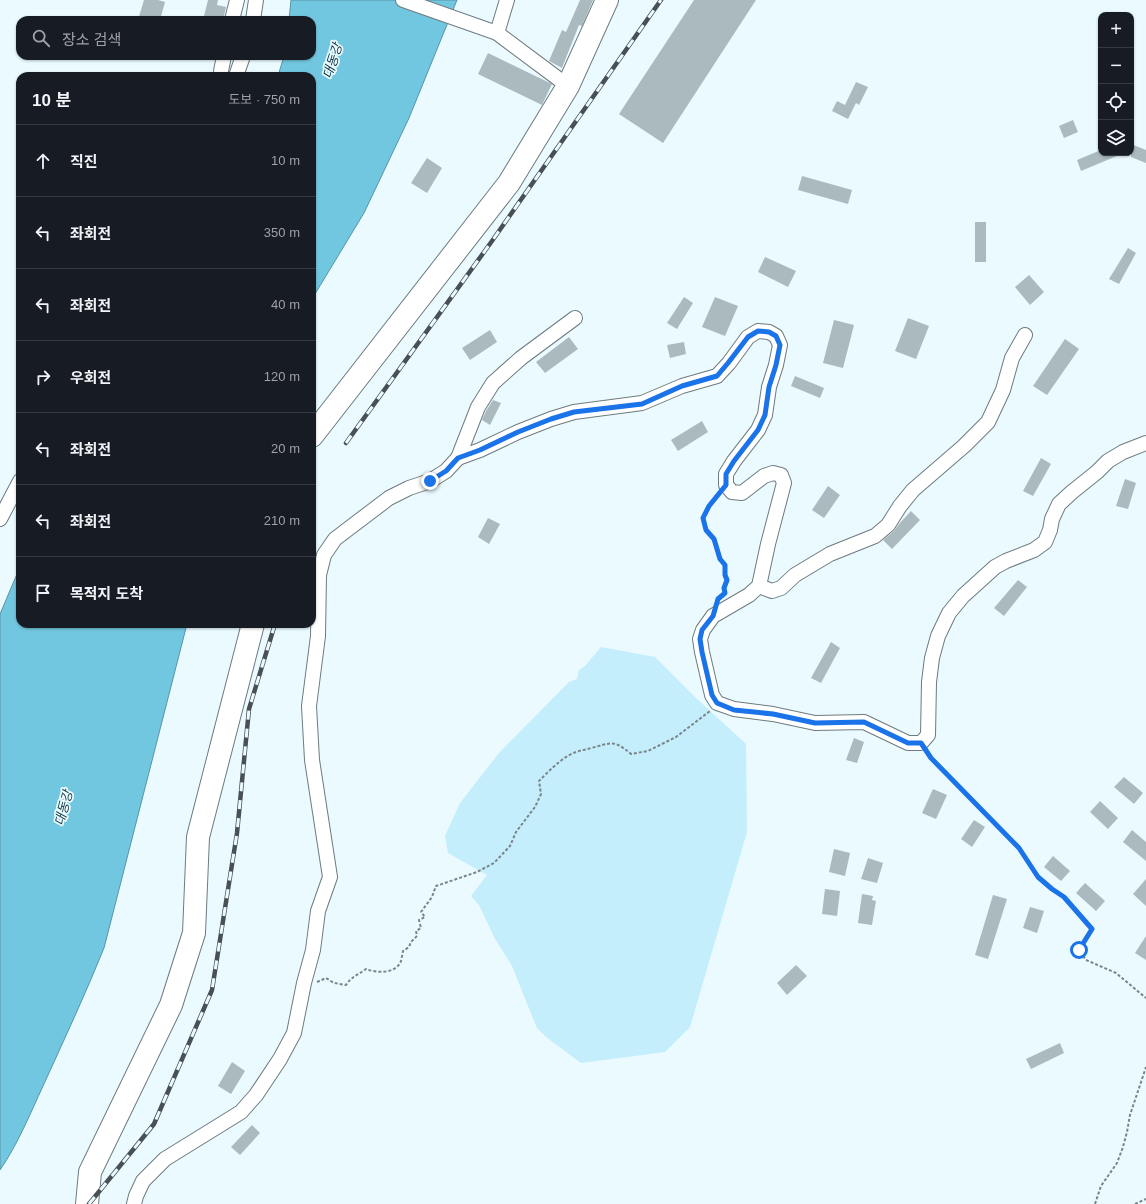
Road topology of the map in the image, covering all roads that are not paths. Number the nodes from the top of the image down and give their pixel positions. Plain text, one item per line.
1 (237, 0) edge
2 (256, 0) edge
3 (403, 0) edge
4 (507, 0) edge
5 (607, 0) edge
6 (233, 16) edge
7 (254, 16) edge
8 (497, 33) junction
9 (223, 60) edge
10 (242, 60) edge
11 (221, 70) dead end
12 (237, 72) edge
13 (568, 86) junction
14 (575, 318) dead end
15 (1025, 335) dead end
16 (316, 431) edge
17 (1146, 442) edge
18 (458, 458) junction
19 (16, 489) edge
20 (0, 519) edge
21 (759, 586) junction
22 (252, 628) edge
23 (87, 1204) edge
24 (134, 1204) edge

1 - 6 street
2 - 7 street
3 - 8 street
4 - 8 street
5 - 13 main road
8 - 13 street
9 - 11 street
10 - 12 street
13 - 16 main road
14 - 18 street
15 - 21 street
17 - 21 street
18 - 21 street
18 - 24 street
19 - 20 street
22 - 23 main road

